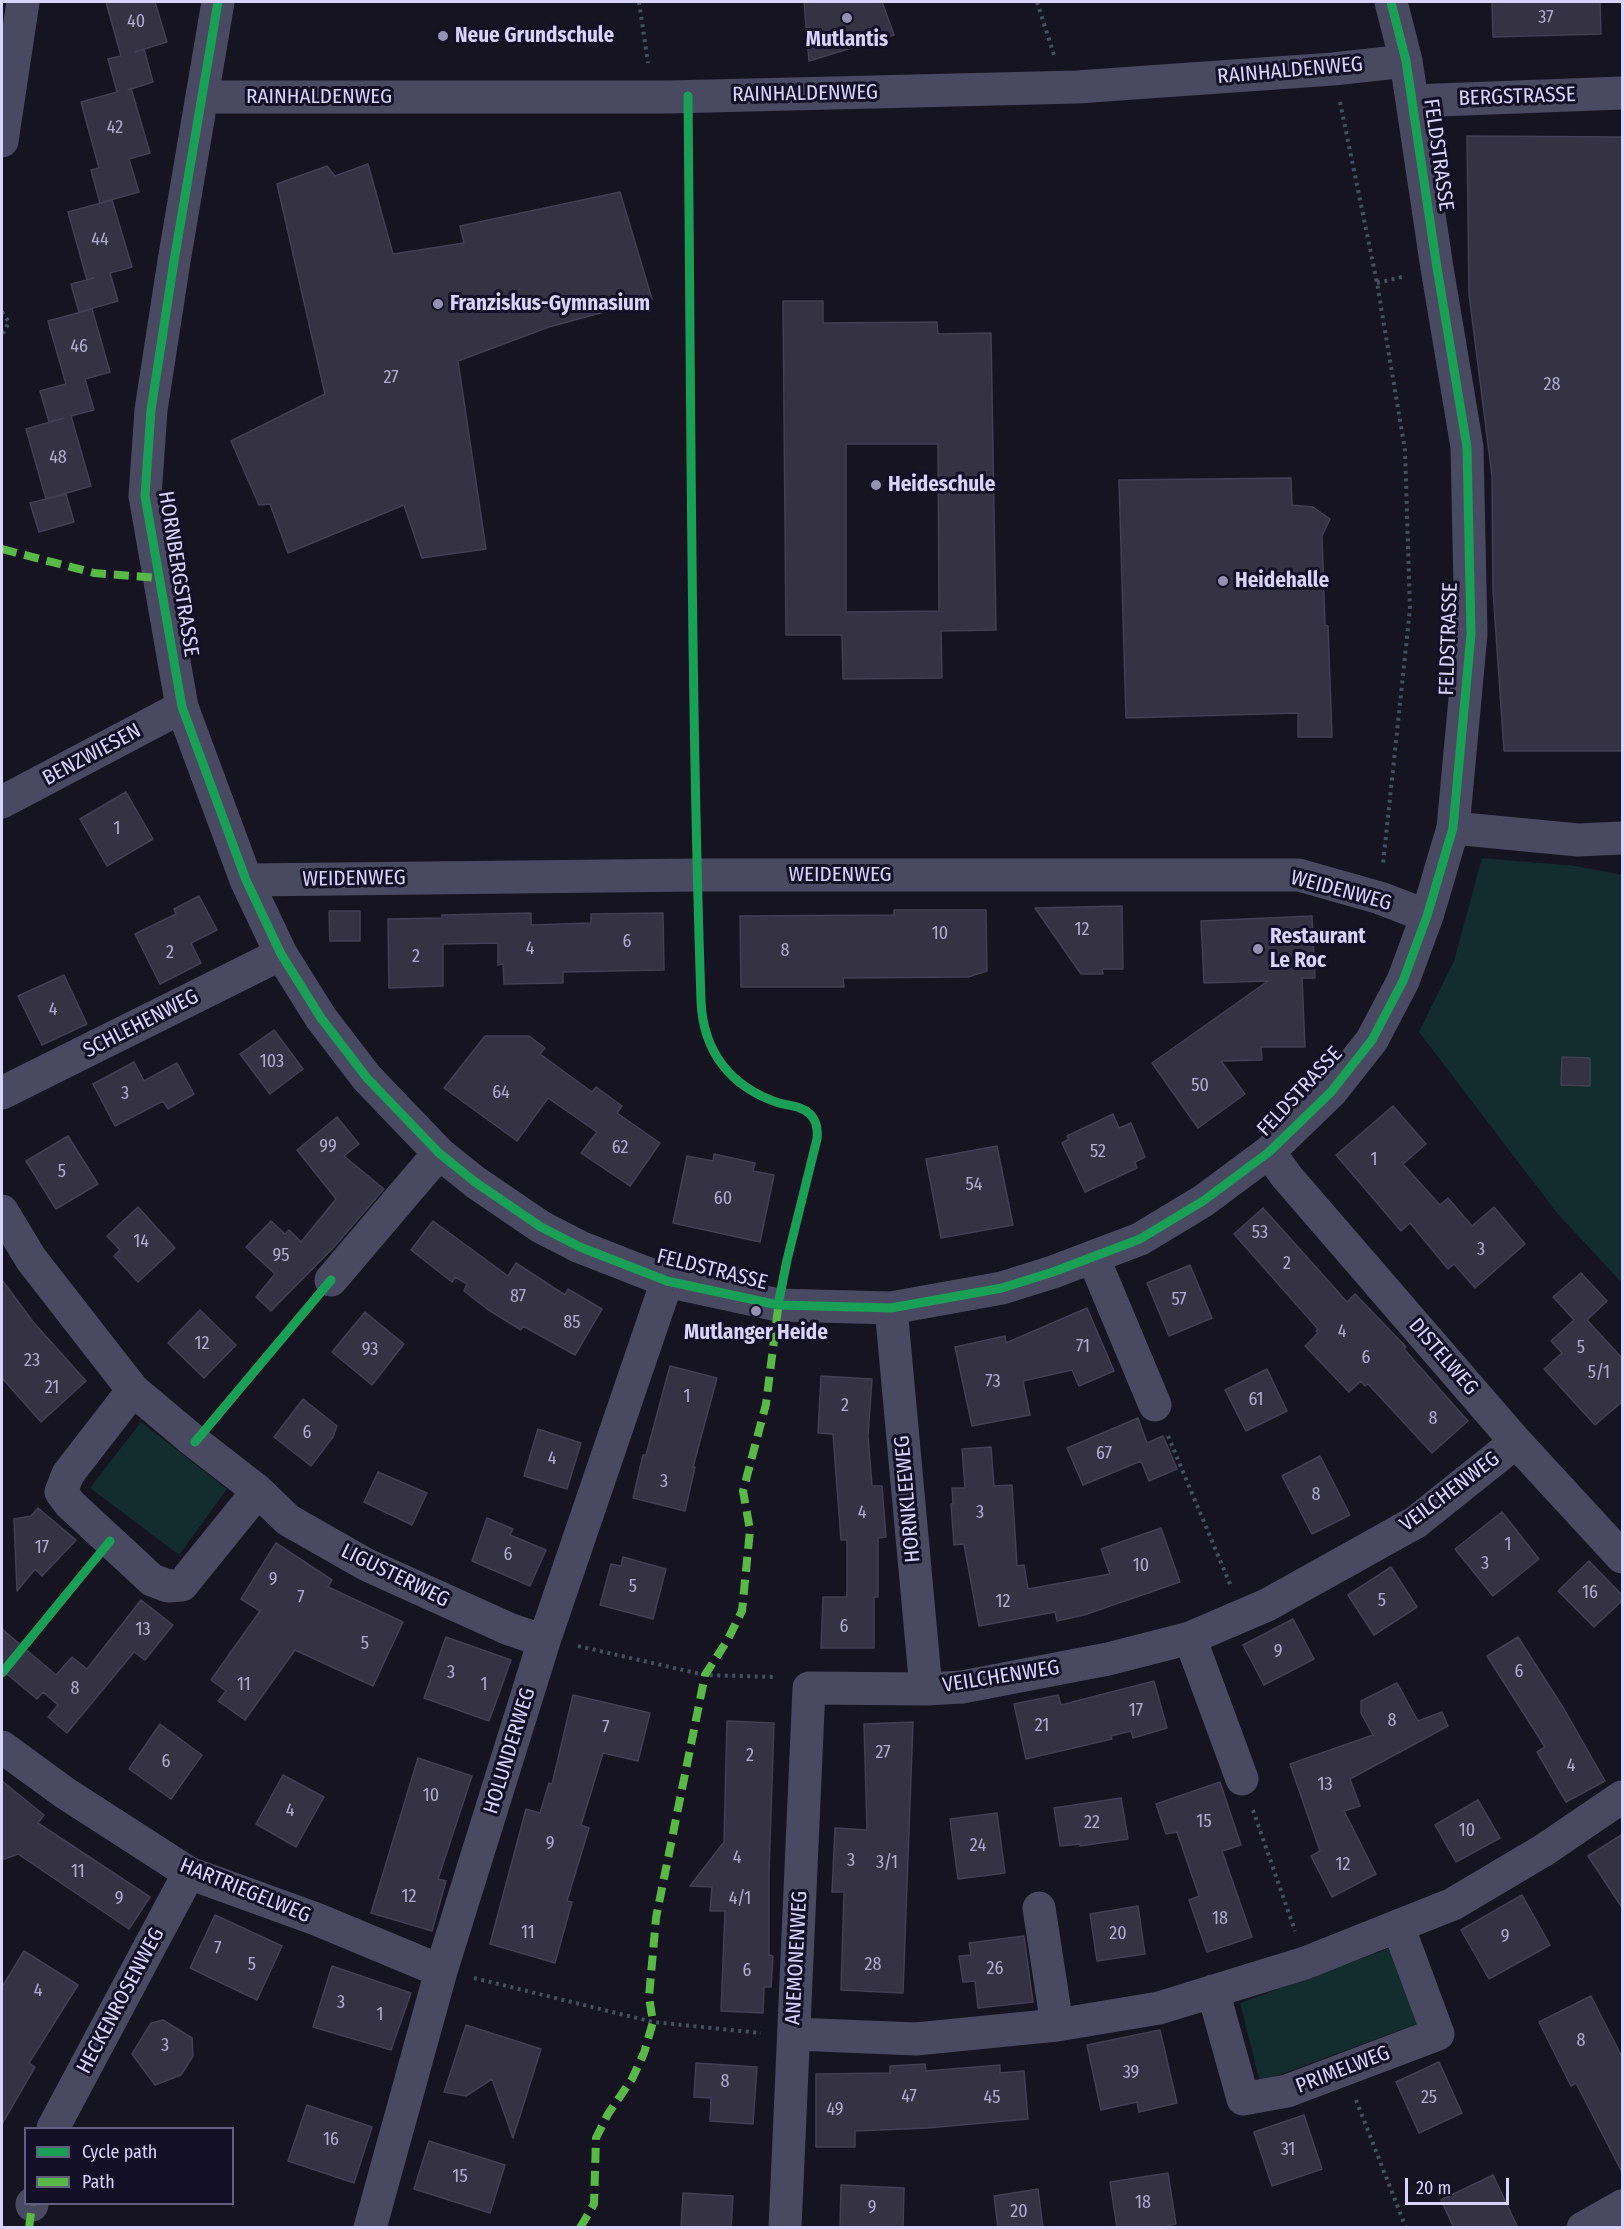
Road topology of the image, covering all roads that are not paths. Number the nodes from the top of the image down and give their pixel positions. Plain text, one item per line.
1 (23, 2) edge
2 (218, 2) edge
3 (1391, 2) edge
4 (1406, 61) junction
5 (1623, 93) edge
6 (202, 97) junction
7 (1412, 101) junction
8 (2, 141) edge
9 (182, 707) junction
10 (2, 802) edge
11 (1453, 828) junction
12 (1623, 838) edge
13 (246, 880) junction
14 (1427, 916) junction
15 (281, 954) junction
16 (321, 1018) joint
17 (2, 1093) edge
18 (1269, 1152) junction
19 (439, 1153) junction
20 (2, 1212) edge
21 (1093, 1257) junction
22 (331, 1280) dead end
23 (668, 1281) junction
24 (891, 1308) junction
25 (134, 1390) junction
26 (1155, 1406) road end
27 (1516, 1442) junction
28 (258, 1491) junction
29 (1623, 1557) edge
30 (1190, 1638) junction
31 (544, 1641) junction
32 (809, 1688) joint
33 (926, 1689) junction
34 (2, 1747) edge
35 (1242, 1779) road end
36 (1623, 1797) edge
37 (189, 1873) junction
38 (1039, 1908) dead end
39 (1398, 1926) junction
40 (441, 1971) junction
41 (1213, 1991) junction
42 (1057, 2025) junction
43 (794, 2034) junction
44 (54, 2127) edge
45 (1623, 2206) edge
46 (370, 2228) edge
47 (785, 2228) edge
48 (1582, 2228) edge

1 - 8 street
2 - 6 street, HORNBERGSTRASSE
3 - 4 street, FELDSTRASSE
4 - 6 street, RAINHALDENWEG
4 - 7 street, FELDSTRASSE
5 - 7 street, BERGSTRASSE
6 - 9 street, HORNBERGSTRASSE
7 - 11 street, FELDSTRASSE
9 - 10 street, BENZWIESEN
9 - 13 street, HORNBERGSTRASSE
11 - 12 street
11 - 14 street, FELDSTRASSE
13 - 14 street, WEIDENWEG
13 - 15 street, HORNBERGSTRASSE
14 - 18 street, FELDSTRASSE
15 - 16 street, HORNBERGSTRASSE
15 - 17 street, SCHLEHENWEG
16 - 19 street, FELDSTRASSE
18 - 21 street, FELDSTRASSE
18 - 27 street, DISTELWEG
19 - 22 street
19 - 23 street, FELDSTRASSE
20 - 25 street, LIGUSTERWEG
21 - 24 street, FELDSTRASSE
21 - 26 street
23 - 24 street, FELDSTRASSE
23 - 31 street, HOLUNDERWEG
24 - 33 street, HORNKLEEWEG
25 - 28 street, LIGUSTERWEG
25 - 28 street
27 - 29 street, DISTELWEG
27 - 30 street, VEILCHENWEG
28 - 31 street, LIGUSTERWEG
30 - 33 street, VEILCHENWEG
30 - 35 street
31 - 40 street, HOLUNDERWEG
32 - 33 street, VEILCHENWEG
32 - 43 street, ANEMONENWEG
34 - 37 street, HARTRIEGELWEG
36 - 39 street
37 - 40 street, HARTRIEGELWEG
37 - 44 street, HECKENROSENWEG
38 - 42 street
39 - 41 street
39 - 41 street, PRIMELWEG
40 - 46 street, HOLUNDERWEG
41 - 42 street
42 - 43 street
43 - 47 street, ANEMONENWEG
45 - 48 street

